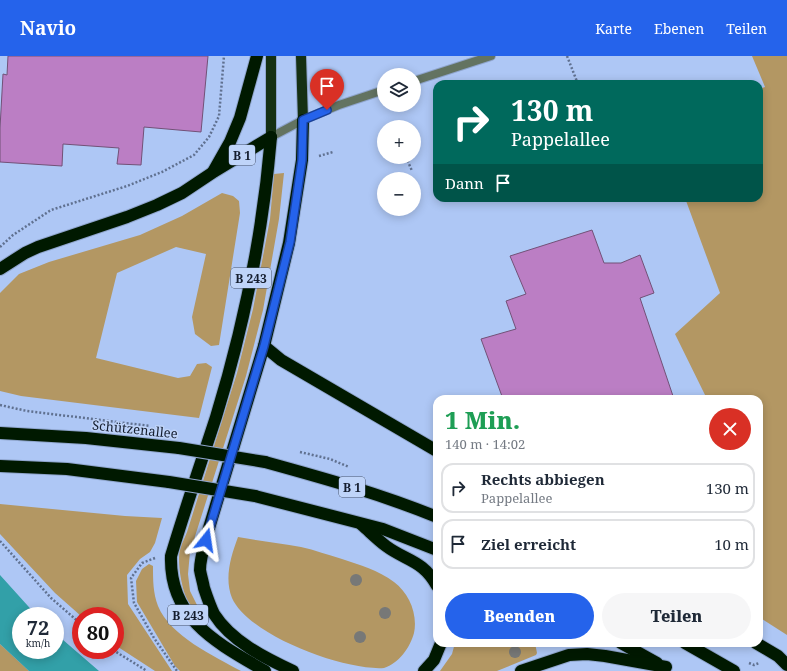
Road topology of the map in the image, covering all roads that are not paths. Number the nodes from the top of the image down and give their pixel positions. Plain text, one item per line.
1 (258, 56) edge
2 (271, 56) edge
3 (301, 56) edge
4 (491, 56) edge
5 (421, 79) edge
6 (377, 92) edge
7 (303, 120) junction
8 (271, 137) junction
9 (212, 173) junction
10 (0, 269) edge
11 (264, 346) junction
12 (0, 433) edge
13 (433, 449) edge
14 (0, 466) edge
15 (433, 514) edge
16 (358, 522) junction
17 (433, 548) edge
18 (433, 580) edge
19 (439, 647) edge
20 (628, 647) edge
21 (692, 647) edge
22 (763, 647) edge
23 (787, 665) edge
24 (669, 669) edge
25 (265, 671) edge
26 (293, 671) edge
27 (424, 671) edge
28 (521, 671) edge
29 (734, 671) edge

1 - 9 highway
2 - 8 main road, B 243
3 - 7 main road, B 243
4 - 5 street
6 - 7 street
7 - 8 street
7 - 11 highway, B 243
8 - 9 highway, B 1
8 - 25 highway, B 243
9 - 10 highway
11 - 13 highway
11 - 26 highway
12 - 15 highway, Schützenallee / B 1, bridge
14 - 16 highway, bridge
16 - 17 highway
16 - 18 highway
19 - 27 highway
20 - 24 highway
21 - 29 highway
22 - 23 highway
24 - 28 highway

